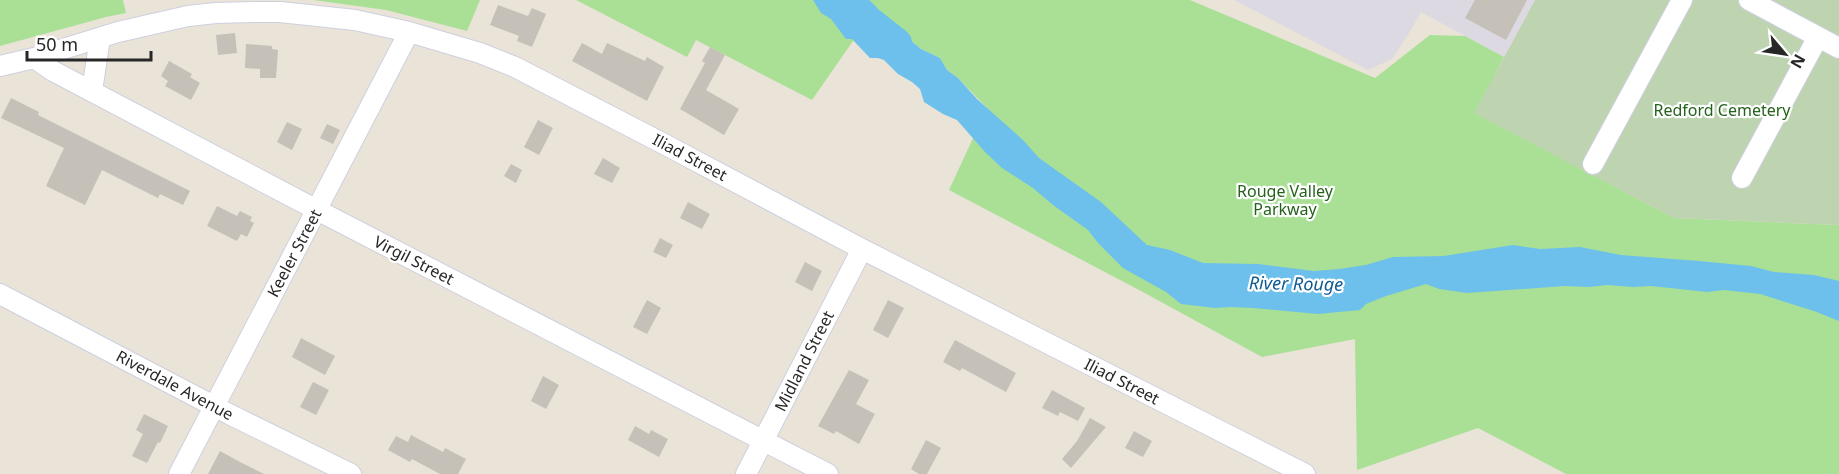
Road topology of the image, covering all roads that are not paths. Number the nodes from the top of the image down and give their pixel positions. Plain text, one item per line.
1 (1682, 0) edge
2 (1749, 0) edge
3 (409, 32) junction
4 (1818, 36) junction
5 (100, 38) junction
6 (1839, 48) edge
7 (34, 58) junction
8 (0, 66) edge
9 (92, 91) junction
10 (1593, 154) dead end
11 (1742, 178) dead end
12 (317, 210) junction
13 (862, 249) junction
14 (0, 294) edge
15 (214, 405) junction
16 (764, 441) junction
17 (178, 474) edge
18 (351, 474) edge
19 (746, 474) edge
20 (828, 474) edge
21 (1305, 474) edge

1 - 10 street
2 - 4 street
3 - 5 street, Iliad Street
3 - 12 street, Keeler Street
3 - 13 street, Iliad Street
4 - 6 street
4 - 11 street
5 - 7 street, Iliad Street
5 - 9 street
7 - 8 street
7 - 9 street, Virgil Street
9 - 12 street, Virgil Street
12 - 15 street, Keeler Street
12 - 16 street, Virgil Street
13 - 16 street, Midland Street
13 - 21 street, Iliad Street
14 - 15 street, Riverdale Avenue
15 - 17 street, Keeler Street
15 - 18 street, Riverdale Avenue
16 - 19 street, Midland Street
16 - 20 street, Virgil Street

